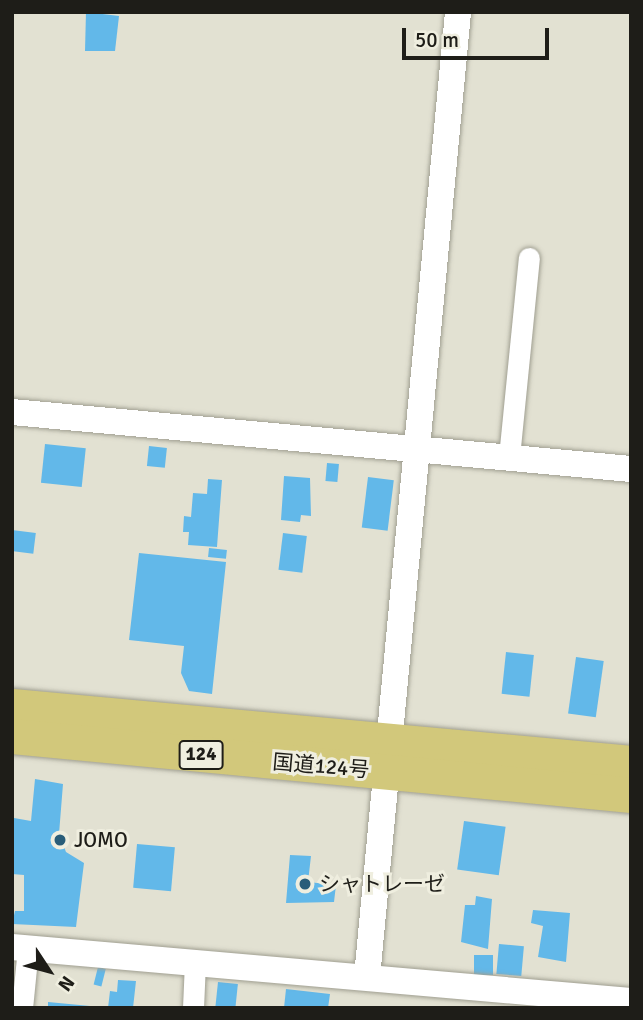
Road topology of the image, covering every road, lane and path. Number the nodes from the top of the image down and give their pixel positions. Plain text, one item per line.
1 (458, 12) edge
2 (529, 258) dead end
3 (12, 412) edge
4 (418, 449) junction
5 (509, 457) junction
6 (631, 469) edge
7 (12, 706) edge
8 (12, 736) edge
9 (388, 756) junction
10 (631, 763) edge
11 (631, 794) edge
12 (20, 947) edge
13 (195, 962) junction
14 (367, 977) junction
15 (536, 1000) edge
16 (631, 1001) edge
17 (22, 1008) edge
18 (193, 1008) edge

1 - 4 street
2 - 5 street
3 - 4 street
4 - 5 street
4 - 9 street
5 - 6 street
7 - 9 highway, 国道124号 / 124
8 - 9 highway, 国道124号 / 124
9 - 10 highway, 国道124号 / 124
9 - 11 highway, 国道124号 / 124
9 - 14 street
12 - 13 street
12 - 17 street
13 - 14 street
13 - 18 street
14 - 15 street
15 - 16 street

